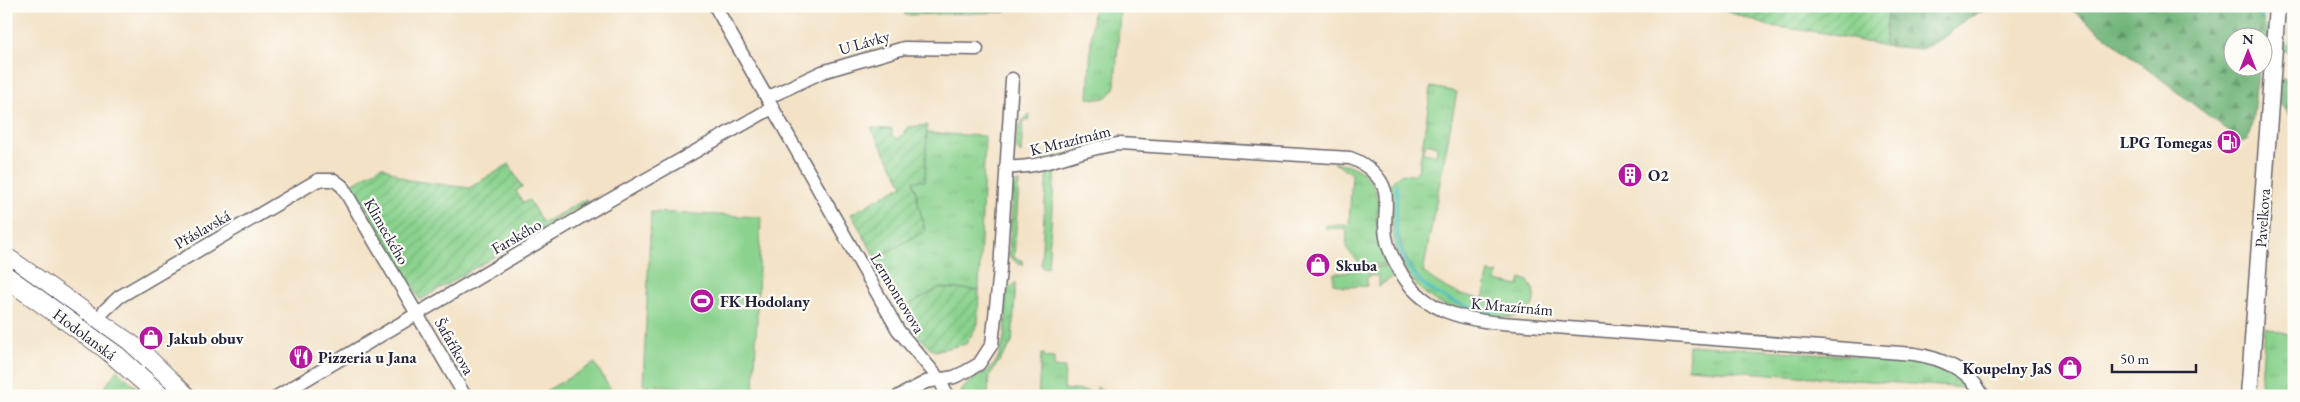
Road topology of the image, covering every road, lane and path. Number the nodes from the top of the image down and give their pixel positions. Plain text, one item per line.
1 (715, 6) edge
2 (2276, 6) edge
3 (977, 49) dead end
4 (1012, 79) dead end
5 (770, 103) junction
6 (1006, 168) junction
7 (320, 179) joint
8 (6, 258) edge
9 (6, 277) edge
10 (104, 311) dead end
11 (416, 313) junction
12 (940, 380) junction
13 (161, 396) edge
14 (185, 396) edge
15 (278, 396) edge
16 (465, 396) edge
17 (899, 396) edge
18 (947, 396) edge
19 (1983, 396) edge
20 (2249, 396) edge

1 - 5 street, Lermontovova
2 - 20 street, Pavelkova
3 - 5 street, U Lávky
4 - 6 street
5 - 11 street, Farského
5 - 12 street, Lermontovova
6 - 12 street
6 - 19 street, K Mrazírnám
7 - 10 street, Přáslavská
7 - 11 street, Klimeckého
8 - 14 main road
9 - 13 main road, Hodolanská
11 - 15 street, Farského
11 - 16 street, Šafaříkova
12 - 17 street
12 - 18 street, Lermontovova

